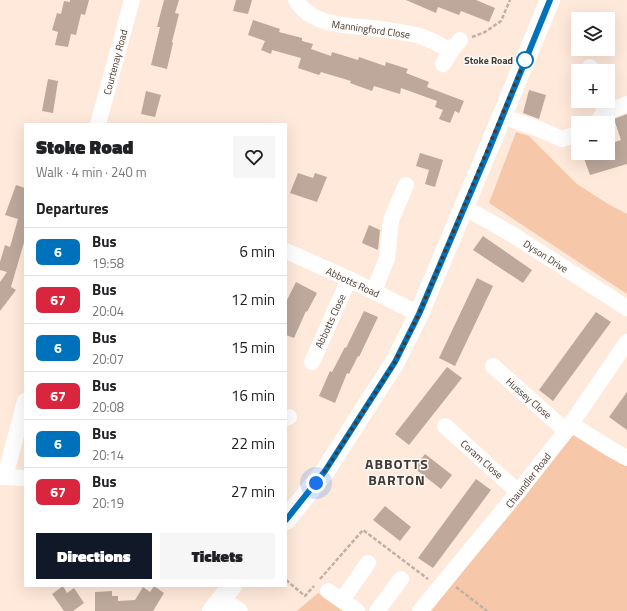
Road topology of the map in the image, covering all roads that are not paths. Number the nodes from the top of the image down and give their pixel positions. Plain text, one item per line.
1 (132, 0) edge
2 (296, 0) edge
3 (550, 0) edge
4 (451, 52) road end
5 (627, 104) edge
6 (601, 112) edge
7 (501, 116) junction
8 (98, 123) edge
9 (571, 136) edge
10 (406, 185) dead end
11 (464, 208) junction
12 (287, 251) edge
13 (349, 279) junction
14 (374, 291) junction
15 (627, 308) edge
16 (419, 314) junction
17 (627, 342) edge
18 (310, 362) dead end
19 (493, 366) dead end
20 (24, 404) edge
21 (445, 426) dead end
22 (568, 427) junction
23 (627, 458) edge
24 (3, 477) edge
25 (24, 478) edge
26 (518, 492) junction
27 (287, 518) edge
28 (368, 563) dead end
29 (401, 579) dead end
30 (328, 591) dead end
31 (222, 599) edge
32 (342, 600) junction
33 (240, 611) edge
34 (357, 611) edge
35 (376, 611) edge
36 (420, 611) edge

1 - 8 street, Courtenay Road
2 - 4 street, Manningford Close
3 - 7 main road
5 - 6 street
7 - 9 street
7 - 11 main road
10 - 14 street
11 - 15 street, Dyson Drive
11 - 16 main road
12 - 13 street, Abbotts Road
13 - 14 street, Abbotts Road
13 - 18 street, Abbotts Close
14 - 16 street, Abbotts Road
16 - 27 main road
17 - 22 street, Chaundler Road
19 - 22 street, Hussey Close
20 - 24 street
21 - 26 street, Coram Close
22 - 23 street, Hussey Close
22 - 26 street, Chaundler Road
24 - 25 street
26 - 36 street, Chaundler Road
28 - 32 street
29 - 35 street
30 - 32 street
31 - 33 street
32 - 34 street

